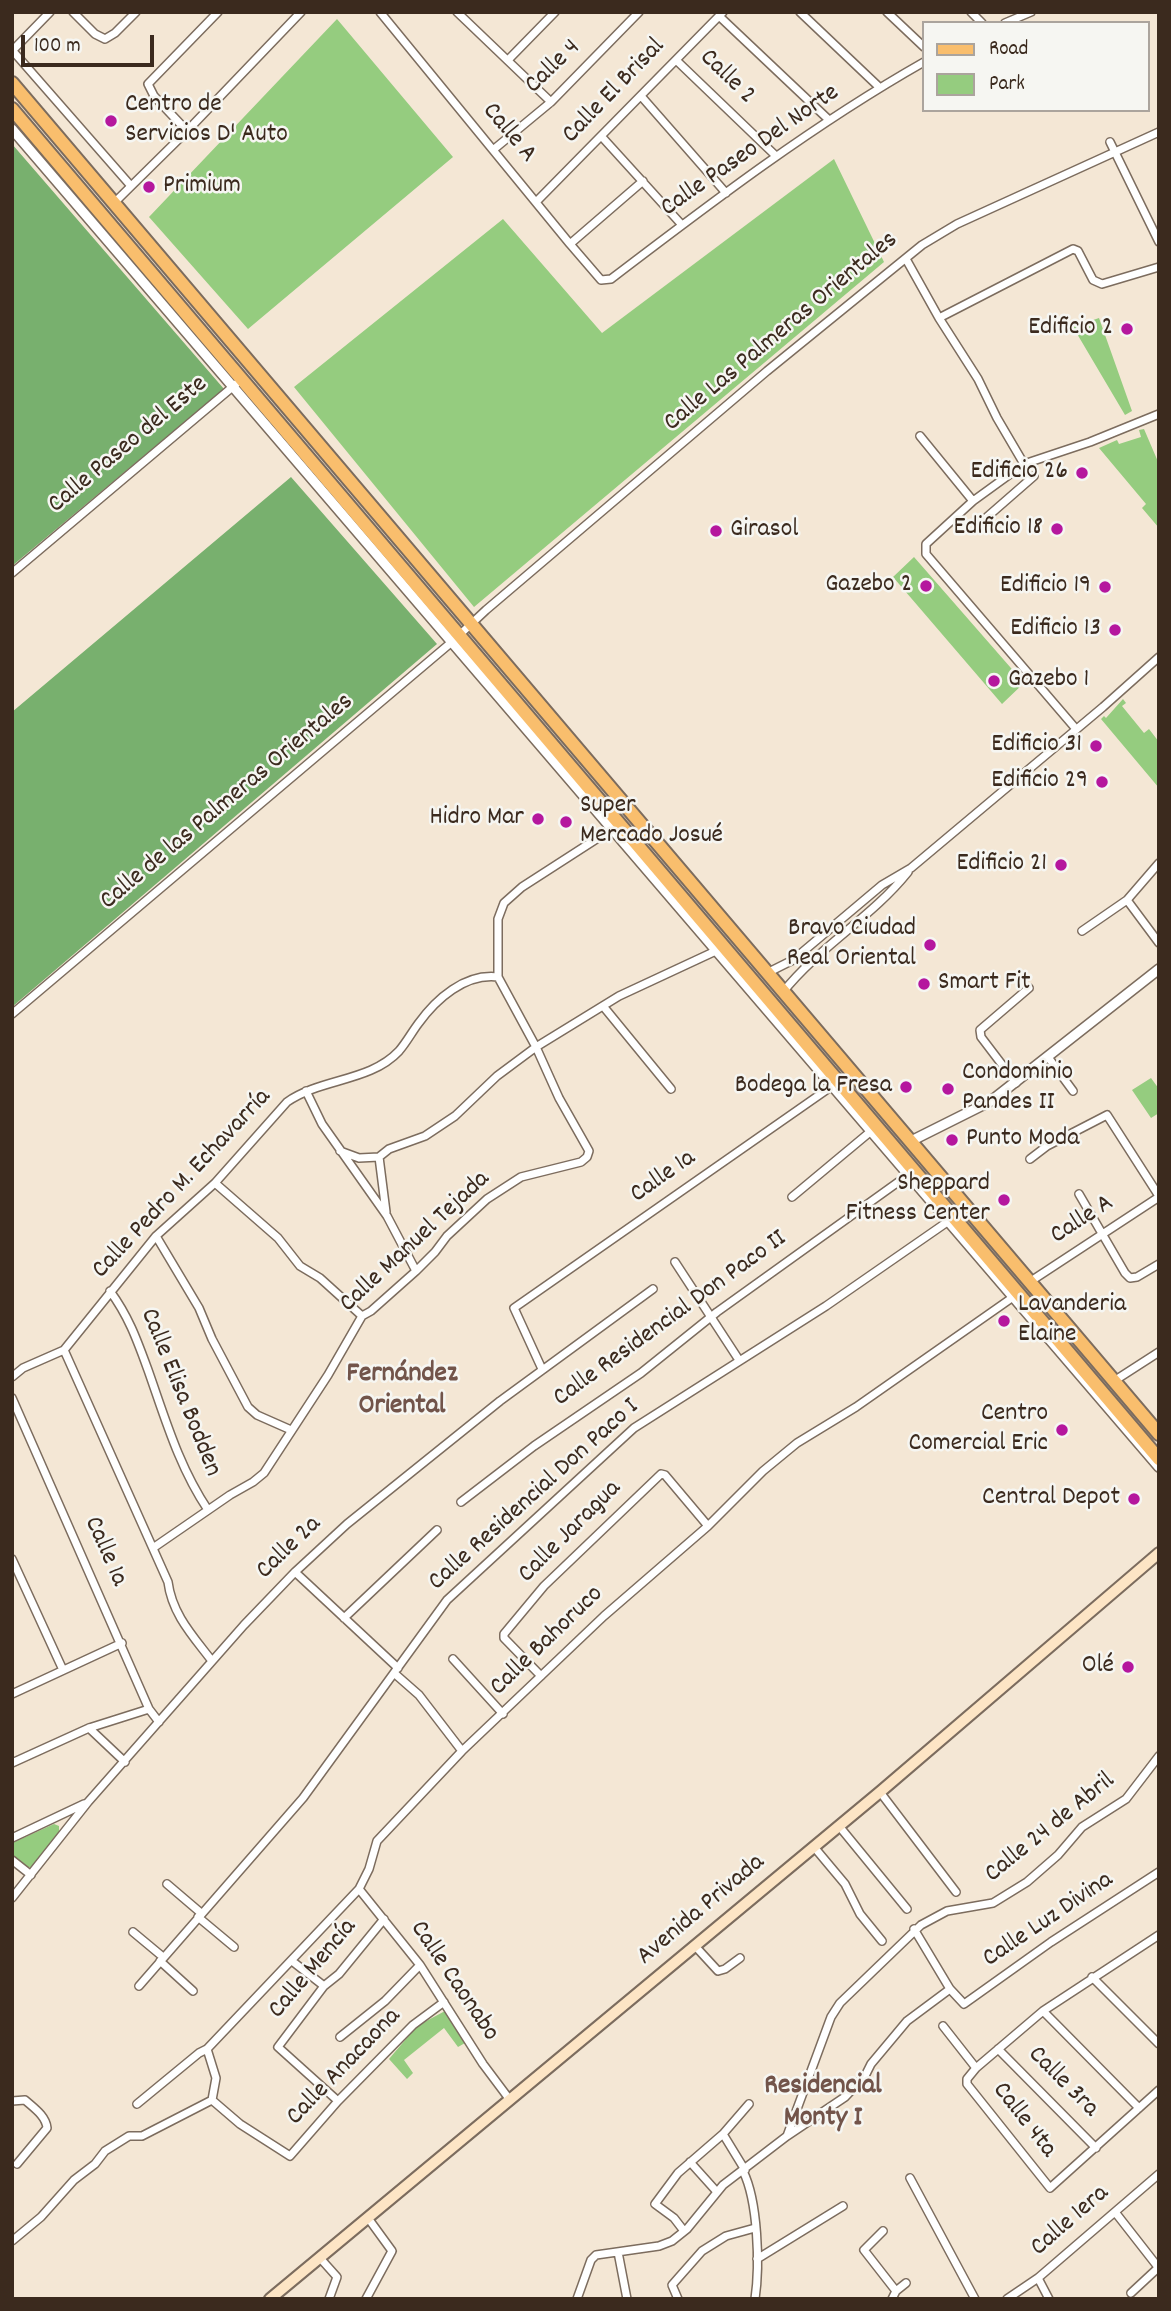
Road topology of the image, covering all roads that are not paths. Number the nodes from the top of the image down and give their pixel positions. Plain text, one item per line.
1 (50, 12) edge
2 (73, 12) edge
3 (135, 12) edge
4 (218, 12) edge
5 (301, 12) edge
6 (457, 12) edge
7 (555, 12) edge
8 (639, 12) edge
9 (800, 12) edge
10 (887, 12) edge
11 (1031, 12) edge
12 (384, 14) edge
13 (721, 14) edge
14 (1010, 21) edge
15 (922, 45) edge
16 (12, 50) edge
17 (508, 60) junction
18 (676, 60) junction
19 (922, 63) edge
20 (12, 83) edge
21 (880, 88) junction
22 (641, 96) junction
23 (551, 102) junction
24 (12, 109) edge
25 (829, 120) junction
26 (12, 130) edge
27 (187, 131) junction
28 (1159, 132) edge
29 (602, 136) junction
30 (1110, 142) dead end
31 (493, 150) junction
32 (1115, 152) junction
33 (776, 156) junction
34 (643, 181) junction
35 (131, 187) junction
36 (726, 193) junction
37 (537, 201) junction
38 (114, 203) junction
39 (682, 225) junction
40 (1159, 242) edge
41 (570, 244) junction
42 (905, 259) junction
43 (1159, 267) edge
44 (606, 281) joint
45 (939, 318) junction
46 (237, 383) junction
47 (1159, 414) edge
48 (920, 436) dead end
49 (1024, 464) junction
50 (1034, 476) dead end
51 (973, 500) junction
52 (987, 517) dead end
53 (12, 573) edge
54 (471, 624) junction
55 (456, 638) junction
56 (1159, 657) edge
57 (1076, 729) junction
58 (616, 826) junction
59 (1159, 863) edge
60 (911, 868) junction
61 (882, 885) junction
62 (890, 894) junction
63 (1126, 900) junction
64 (1082, 931) dead end
65 (1159, 943) edge
66 (720, 949) junction
67 (1159, 970) edge
68 (767, 973) junction
69 (498, 977) junction
70 (1029, 988) dead end
71 (783, 992) junction
72 (603, 1006) junction
73 (12, 1014) edge
74 (536, 1047) junction
75 (1048, 1057) junction
76 (1016, 1083) junction
77 (835, 1084) junction
78 (671, 1089) dead end
79 (306, 1091) junction
80 (1073, 1091) dead end
81 (870, 1132) junction
82 (911, 1141) junction
83 (340, 1151) junction
84 (379, 1157) junction
85 (1030, 1159) dead end
86 (908, 1175) junction
87 (215, 1183) junction
88 (1079, 1194) dead end
89 (792, 1196) dead end
90 (1159, 1197) edge
91 (387, 1216) junction
92 (950, 1220) junction
93 (1101, 1234) junction
94 (156, 1236) junction
95 (676, 1262) dead end
96 (1159, 1264) edge
97 (416, 1271) junction
98 (1031, 1282) junction
99 (653, 1289) dead end
100 (110, 1291) junction
101 (1015, 1295) junction
102 (362, 1316) junction
103 (711, 1318) junction
104 (64, 1350) junction
105 (1159, 1352) edge
106 (739, 1360) junction
107 (542, 1369) junction
108 (12, 1377) edge
109 (1114, 1381) junction
110 (12, 1398) edge
111 (1157, 1427) edge
112 (291, 1430) junction
113 (1159, 1459) edge
114 (1159, 1467) edge
115 (461, 1502) dead end
116 (208, 1510) junction
117 (709, 1526) junction
118 (437, 1530) dead end
119 (153, 1548) junction
120 (1159, 1553) edge
121 (12, 1559) edge
122 (295, 1572) junction
123 (344, 1618) junction
124 (122, 1643) junction
125 (453, 1659) dead end
126 (212, 1661) junction
127 (64, 1670) junction
128 (396, 1670) junction
129 (541, 1676) junction
130 (12, 1694) edge
131 (149, 1709) junction
132 (503, 1714) junction
133 (159, 1722) junction
134 (89, 1728) junction
135 (462, 1751) junction
136 (1159, 1756) edge
137 (125, 1762) junction
138 (12, 1763) edge
139 (880, 1792) junction
140 (88, 1802) junction
141 (839, 1826) junction
142 (12, 1838) edge
143 (814, 1847) junction
144 (12, 1860) edge
145 (1159, 1872) edge
146 (31, 1875) junction
147 (167, 1884) dead end
148 (359, 1889) junction
149 (956, 1892) dead end
150 (12, 1898) edge
151 (907, 1909) dead end
152 (200, 1915) junction
153 (384, 1919) junction
154 (914, 1929) junction
155 (133, 1933) dead end
156 (1159, 1935) edge
157 (881, 1941) dead end
158 (695, 1946) junction
159 (234, 1947) dead end
160 (740, 1958) dead end
161 (162, 1959) junction
162 (292, 1961) junction
163 (420, 1965) junction
164 (1092, 1977) junction
165 (139, 1986) dead end
166 (324, 1986) junction
167 (950, 1989) junction
168 (192, 1991) dead end
169 (444, 2002) junction
170 (1043, 2011) junction
171 (943, 2026) dead end
172 (340, 2037) dead end
173 (1159, 2044) edge
174 (207, 2049) junction
175 (998, 2049) junction
176 (976, 2068) junction
177 (1159, 2090) edge
178 (212, 2100) junction
179 (510, 2100) junction
180 (12, 2101) edge
181 (338, 2101) junction
182 (137, 2104) dead end
183 (749, 2104) dead end
184 (1139, 2108) junction
185 (723, 2134) junction
186 (787, 2136) junction
187 (1096, 2148) junction
188 (690, 2162) junction
189 (17, 2164) dead end
190 (744, 2171) junction
191 (1159, 2174) edge
192 (910, 2178) dead end
193 (717, 2192) junction
194 (843, 2206) dead end
195 (1115, 2212) junction
196 (368, 2218) junction
197 (755, 2228) junction
198 (684, 2231) junction
199 (883, 2231) dead end
200 (12, 2241) edge
201 (618, 2252) junction
202 (320, 2258) junction
203 (757, 2259) junction
204 (1158, 2267) edge
205 (1038, 2278) junction
206 (906, 2283) dead end
207 (1132, 2293) dead end
208 (894, 2295) edge
209 (270, 2299) edge
210 (329, 2299) edge
211 (366, 2299) edge
212 (577, 2299) edge
213 (626, 2299) edge
214 (678, 2299) edge
215 (755, 2299) edge
216 (975, 2299) edge
217 (1007, 2299) edge
218 (1049, 2299) edge

1 - 16 street
2 - 3 street
4 - 27 street
5 - 27 street
6 - 17 street
7 - 17 street
8 - 23 street, Calle 4
9 - 21 street
10 - 15 street
11 - 14 street
12 - 31 street, Calle A
13 - 18 street, Calle El Brisal
13 - 25 street
16 - 35 street
17 - 23 street
18 - 22 street, Calle El Brisal
18 - 33 street, Calle 2
19 - 21 street, Calle Paseo Del Norte
20 - 38 main road
21 - 25 street, Calle Paseo Del Norte
22 - 29 street, Calle El Brisal
22 - 36 street
23 - 31 street, Calle 4
24 - 46 main road
25 - 33 street, Calle Paseo Del Norte
26 - 46 street
27 - 35 street
28 - 32 street, Calle Las Palmeras Orientales
29 - 34 street
29 - 37 street, Calle El Brisal
30 - 32 street
31 - 37 street, Calle A
32 - 40 street
32 - 42 street, Calle Las Palmeras Orientales
33 - 36 street, Calle Paseo Del Norte
34 - 39 street
34 - 41 street
35 - 38 street
36 - 39 street, Calle Paseo Del Norte
37 - 41 street, Calle A
38 - 54 main road
39 - 44 street, Calle Paseo Del Norte
41 - 44 street, Calle A
42 - 45 street
42 - 54 street, Calle Las Palmeras Orientales
43 - 45 street
45 - 49 street
46 - 53 street, Calle Paseo del Este
46 - 55 main road
47 - 49 street
48 - 51 street
49 - 51 street
50 - 52 street
51 - 57 street
54 - 55 street, Calle de las Palmeras Orientales
54 - 68 main road
55 - 58 main road
55 - 73 street, Calle de las Palmeras Orientales
56 - 57 street
57 - 60 street
58 - 66 main road
58 - 69 street
59 - 63 street
60 - 61 street
60 - 62 street
61 - 62 street
61 - 68 street
62 - 71 street
63 - 64 street
63 - 65 street
66 - 72 street
66 - 77 main road
67 - 75 street
68 - 71 main road
69 - 74 street
69 - 79 street, Calle Pedro M. Echavarría
70 - 76 street
71 - 82 main road
72 - 74 street
72 - 78 street
74 - 84 street
74 - 97 street, Calle Manuel Tejada
75 - 76 street
75 - 80 street
76 - 82 street
77 - 81 street
77 - 92 main road
77 - 107 street, Calle 1a
79 - 83 street
79 - 87 street, Calle Pedro M. Echavarría
81 - 86 street
81 - 89 street
82 - 98 main road
83 - 84 street
83 - 91 street
84 - 91 street
85 - 90 street
86 - 92 street
86 - 103 street, Calle Residencial Don Paco II
87 - 94 street, Calle Pedro M. Echavarría
87 - 102 street
88 - 93 street
90 - 93 street, Calle A
91 - 97 street
92 - 101 main road
92 - 106 street, Calle Residencial Don Paco I
93 - 96 street
93 - 98 street, Calle A
94 - 100 street, Calle Pedro M. Echavarría
94 - 112 street
95 - 103 street
97 - 102 street, Calle Manuel Tejada
98 - 109 main road
99 - 107 street, Calle 2a
100 - 104 street, Calle Pedro M. Echavarría
100 - 116 street, Calle Elisa Bodden
101 - 113 main road
101 - 114 street
101 - 117 street, Calle Bahoruco
102 - 112 street, Calle Manuel Tejada
103 - 106 street
103 - 115 street, Calle Residencial Don Paco II
104 - 108 street, Calle Pedro M. Echavarría
104 - 119 street
105 - 109 street
106 - 128 street, Calle Residencial Don Paco I
107 - 122 street, Calle 2a
109 - 111 main road
110 - 124 street, Calle 1a
112 - 116 street, Calle Manuel Tejada
116 - 119 street, Calle Manuel Tejada
117 - 129 street, Calle Bahoruco
117 - 129 street, Calle Jaragua
118 - 123 street
119 - 126 street
120 - 139 main road, Avenida Privada
121 - 127 street
122 - 123 street
122 - 126 street, Calle 2a
123 - 128 street
124 - 127 street
124 - 131 street, Calle 1a
125 - 132 street
126 - 133 street, Calle 2a
127 - 130 street
128 - 135 street
128 - 152 street, Calle Residencial Don Paco I
129 - 132 street, Calle Bahoruco
131 - 133 street, Calle 1a
131 - 134 street
132 - 135 street, Calle Bahoruco
133 - 137 street, Calle 2a
134 - 137 street
134 - 138 street
135 - 148 street, Calle Bahoruco
136 - 154 street, Calle 24 de Abril
137 - 140 street, Calle 2a
139 - 141 main road, Avenida Privada
139 - 149 street
140 - 142 street
140 - 146 street, Calle 2a
141 - 143 main road, Avenida Privada
141 - 151 street
143 - 157 street
143 - 158 main road, Avenida Privada
144 - 146 street
145 - 167 street, Calle Luz Divina
146 - 150 street, Calle 2a
147 - 152 street
148 - 153 street, Calle Caonabo
148 - 162 street, Calle Bahoruco
152 - 159 street
152 - 161 street, Calle Residencial Don Paco I
153 - 163 street, Calle Caonabo
153 - 166 street, Calle Mencía
154 - 167 street
154 - 186 street, Calle 24 de Abril
155 - 161 street
156 - 164 street
158 - 160 street
158 - 179 main road, Avenida Privada
161 - 165 street, Calle Residencial Don Paco I
161 - 168 street
162 - 166 street
162 - 174 street, Calle Bahoruco
163 - 169 street, Calle Caonabo
163 - 172 street
164 - 170 street
164 - 173 street
166 - 181 street, Calle Mencía
167 - 186 street
169 - 179 street, Calle Caonabo
169 - 181 street, Calle Anacaona
170 - 175 street
170 - 184 street
171 - 176 street
174 - 178 street
174 - 182 street, Calle Bahoruco
175 - 176 street
175 - 187 street, Calle 3ra
176 - 187 street, Calle 4ta
177 - 184 street
178 - 181 street, Calle Anacaona
178 - 200 street
179 - 196 main road, Avenida Privada
180 - 189 street
183 - 185 street
184 - 187 street
185 - 188 street
185 - 190 street
186 - 190 street
188 - 193 street
188 - 198 street
190 - 193 street
190 - 197 street
191 - 195 street, Calle 1era
192 - 216 street
193 - 198 street
194 - 203 street
195 - 204 street
195 - 205 street, Calle 1era
196 - 202 main road, Avenida Privada
196 - 211 street
197 - 203 street
197 - 214 street
198 - 201 street
199 - 208 street
201 - 212 street
201 - 213 street
202 - 209 main road, Avenida Privada
202 - 210 street
203 - 215 street
204 - 207 street
205 - 217 street, Calle 1era
205 - 218 street
206 - 208 street

